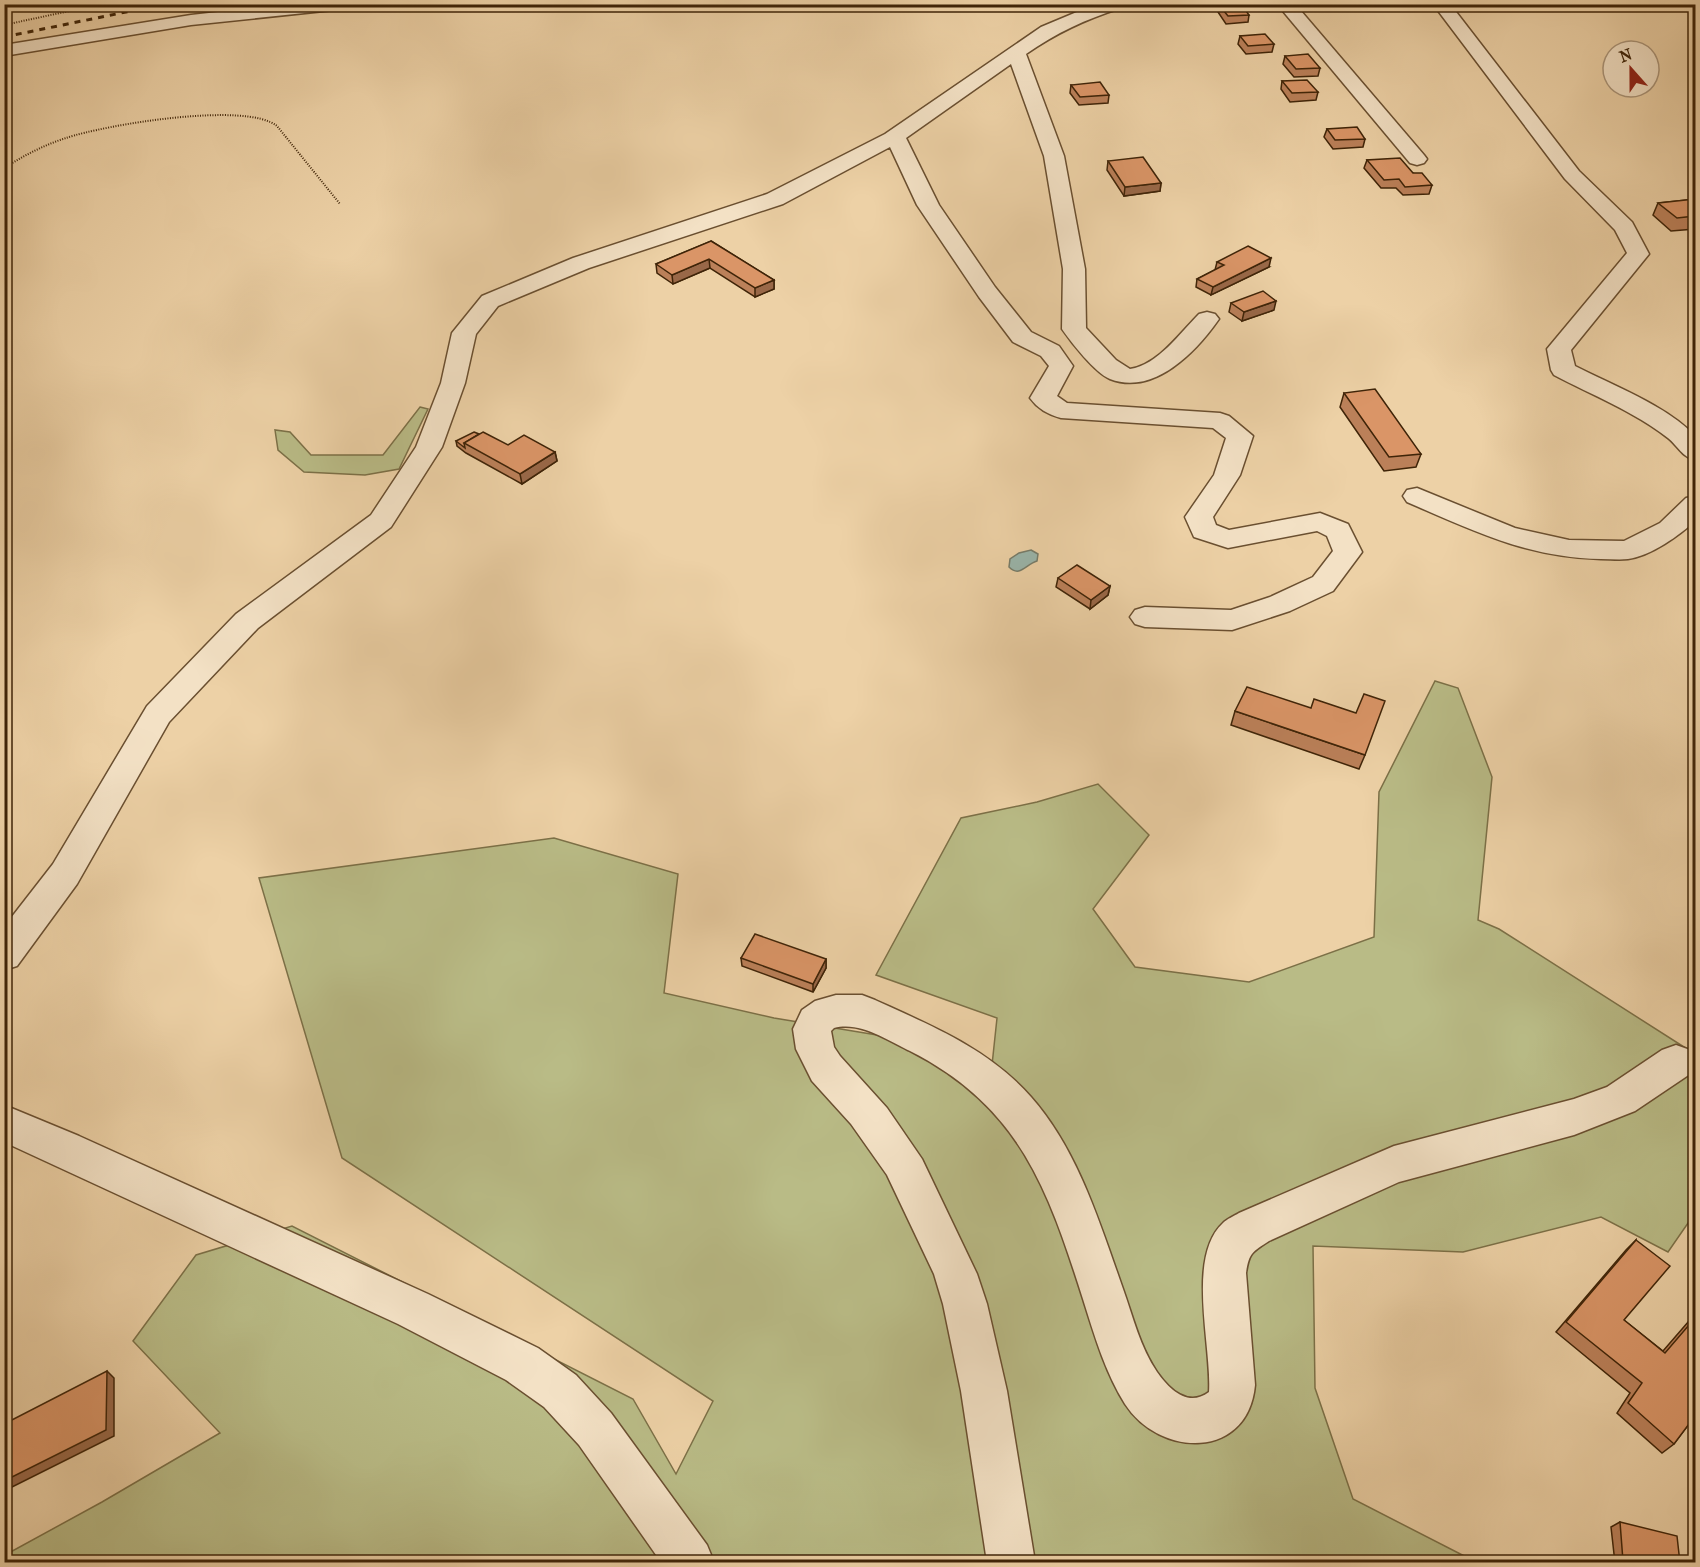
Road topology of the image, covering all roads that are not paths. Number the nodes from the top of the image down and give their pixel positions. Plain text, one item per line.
1 (343, 4) edge
2 (1115, 4) edge
3 (1286, 4) edge
4 (1441, 4) edge
5 (4, 51) edge
6 (1016, 52) junction
7 (892, 138) junction
8 (1417, 159) dead end
9 (1207, 319) dead end
10 (1695, 453) edge
11 (1417, 496) dead end
12 (1695, 504) edge
13 (1144, 617) dead end
14 (4, 955) edge
15 (1676, 1062) dead end
16 (4, 1123) edge
17 (690, 1563) edge
18 (1011, 1563) edge

1 - 5 street
2 - 6 street
3 - 8 street
4 - 10 street
6 - 7 street
6 - 9 street
7 - 13 street
7 - 14 street
11 - 12 street
15 - 18 street
16 - 17 street

